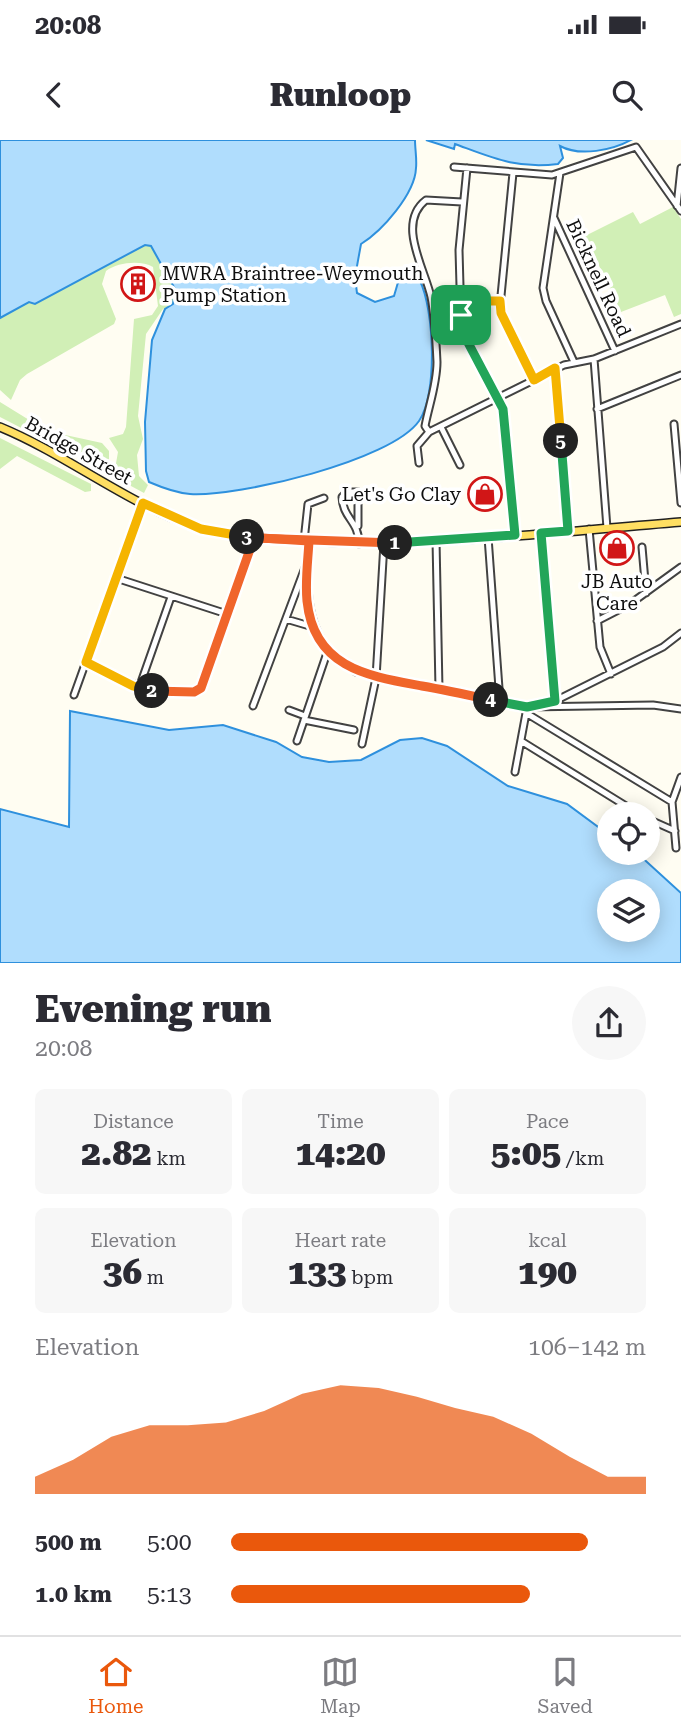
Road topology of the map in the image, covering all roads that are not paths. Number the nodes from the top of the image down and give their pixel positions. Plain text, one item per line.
1 (454, 167) dead end
2 (467, 168) junction
3 (681, 168) edge
4 (513, 173) junction
5 (560, 173) junction
6 (462, 202) junction
7 (679, 209) edge
8 (554, 218) junction
9 (500, 301) junction
10 (461, 315) junction
11 (681, 324) edge
12 (615, 351) junction
13 (594, 359) junction
14 (574, 362) junction
15 (555, 368) junction
16 (681, 375) edge
17 (534, 380) junction
18 (497, 398) junction
19 (597, 409) junction
20 (674, 424) dead end
21 (0, 426) edge
22 (441, 426) junction
23 (429, 432) junction
24 (419, 463) dead end
25 (460, 465) dead end
26 (324, 498) dead end
27 (143, 503) junction
28 (681, 503) edge
29 (681, 522) edge
30 (358, 526) junction
31 (607, 528) junction
32 (589, 529) junction
33 (568, 531) junction
34 (541, 533) junction
35 (515, 535) junction
36 (488, 537) junction
37 (254, 538) junction
38 (436, 540) junction
39 (307, 541) junction
40 (359, 544) junction
41 (384, 544) junction
42 (642, 547) dead end
43 (308, 559) junction
44 (681, 567) edge
45 (117, 578) junction
46 (646, 593) junction
47 (171, 597) junction
48 (227, 614) junction
49 (286, 619) junction
50 (597, 621) junction
51 (313, 627) junction
52 (681, 633) edge
53 (328, 650) junction
54 (86, 662) junction
55 (611, 674) junction
56 (376, 678) junction
57 (139, 688) junction
58 (439, 689) junction
59 (74, 695) dead end
60 (555, 701) junction
61 (499, 702) junction
62 (253, 706) dead end
63 (540, 706) junction
64 (681, 709) edge
65 (289, 710) dead end
66 (527, 710) junction
67 (305, 718) junction
68 (354, 730) dead end
69 (297, 741) dead end
70 (521, 741) junction
71 (362, 744) dead end
72 (514, 772) dead end
73 (681, 777) edge
74 (620, 802) edge
75 (672, 802) junction
76 (660, 824) edge
77 (675, 831) junction
78 (676, 848) dead end

1 - 2 street
2 - 4 street
2 - 6 street
3 - 7 street
4 - 5 street
4 - 9 street
5 - 7 street
5 - 8 street
6 - 10 street
6 - 23 street
8 - 12 street, Bicknell Road
8 - 14 street
9 - 10 street
9 - 17 street
10 - 18 street
11 - 12 street
12 - 13 street
13 - 14 street
13 - 19 street
14 - 15 street
15 - 17 street
15 - 33 street
16 - 19 street
17 - 18 street
18 - 22 street
18 - 35 street
19 - 31 street
20 - 28 street
21 - 27 main road, Bridge Street
22 - 23 street
22 - 25 street
23 - 24 street
26 - 39 street
27 - 37 main road, Bridge Street
27 - 45 street
29 - 31 main road, Bridge Street
30 - 30 street
30 - 40 street
31 - 32 main road, Bridge Street
32 - 33 main road, Bridge Street
32 - 50 street
33 - 34 main road, Bridge Street
34 - 35 main road, Bridge Street
34 - 60 street
35 - 36 main road, Bridge Street
36 - 38 main road, Bridge Street
36 - 61 street
37 - 39 main road, Bridge Street
37 - 48 street
38 - 41 main road, Bridge Street
38 - 58 street
39 - 40 main road, Bridge Street
39 - 43 street
40 - 41 main road, Bridge Street
41 - 56 street
42 - 46 street
43 - 49 street
43 - 51 street
44 - 46 street
45 - 47 street
45 - 54 street
46 - 50 street
47 - 48 street
47 - 57 street
48 - 57 street
49 - 51 street
49 - 62 street
50 - 55 street
51 - 53 street
52 - 55 street
53 - 56 street
53 - 67 street
54 - 57 street
54 - 59 street
55 - 60 street
56 - 58 street
56 - 71 street
58 - 61 street
60 - 63 street
61 - 66 street
63 - 64 street
63 - 66 street
65 - 67 street
66 - 70 street
66 - 75 street
67 - 68 street
67 - 69 street
70 - 72 street
70 - 74 street
73 - 75 street
75 - 77 street
76 - 77 street
77 - 78 street

